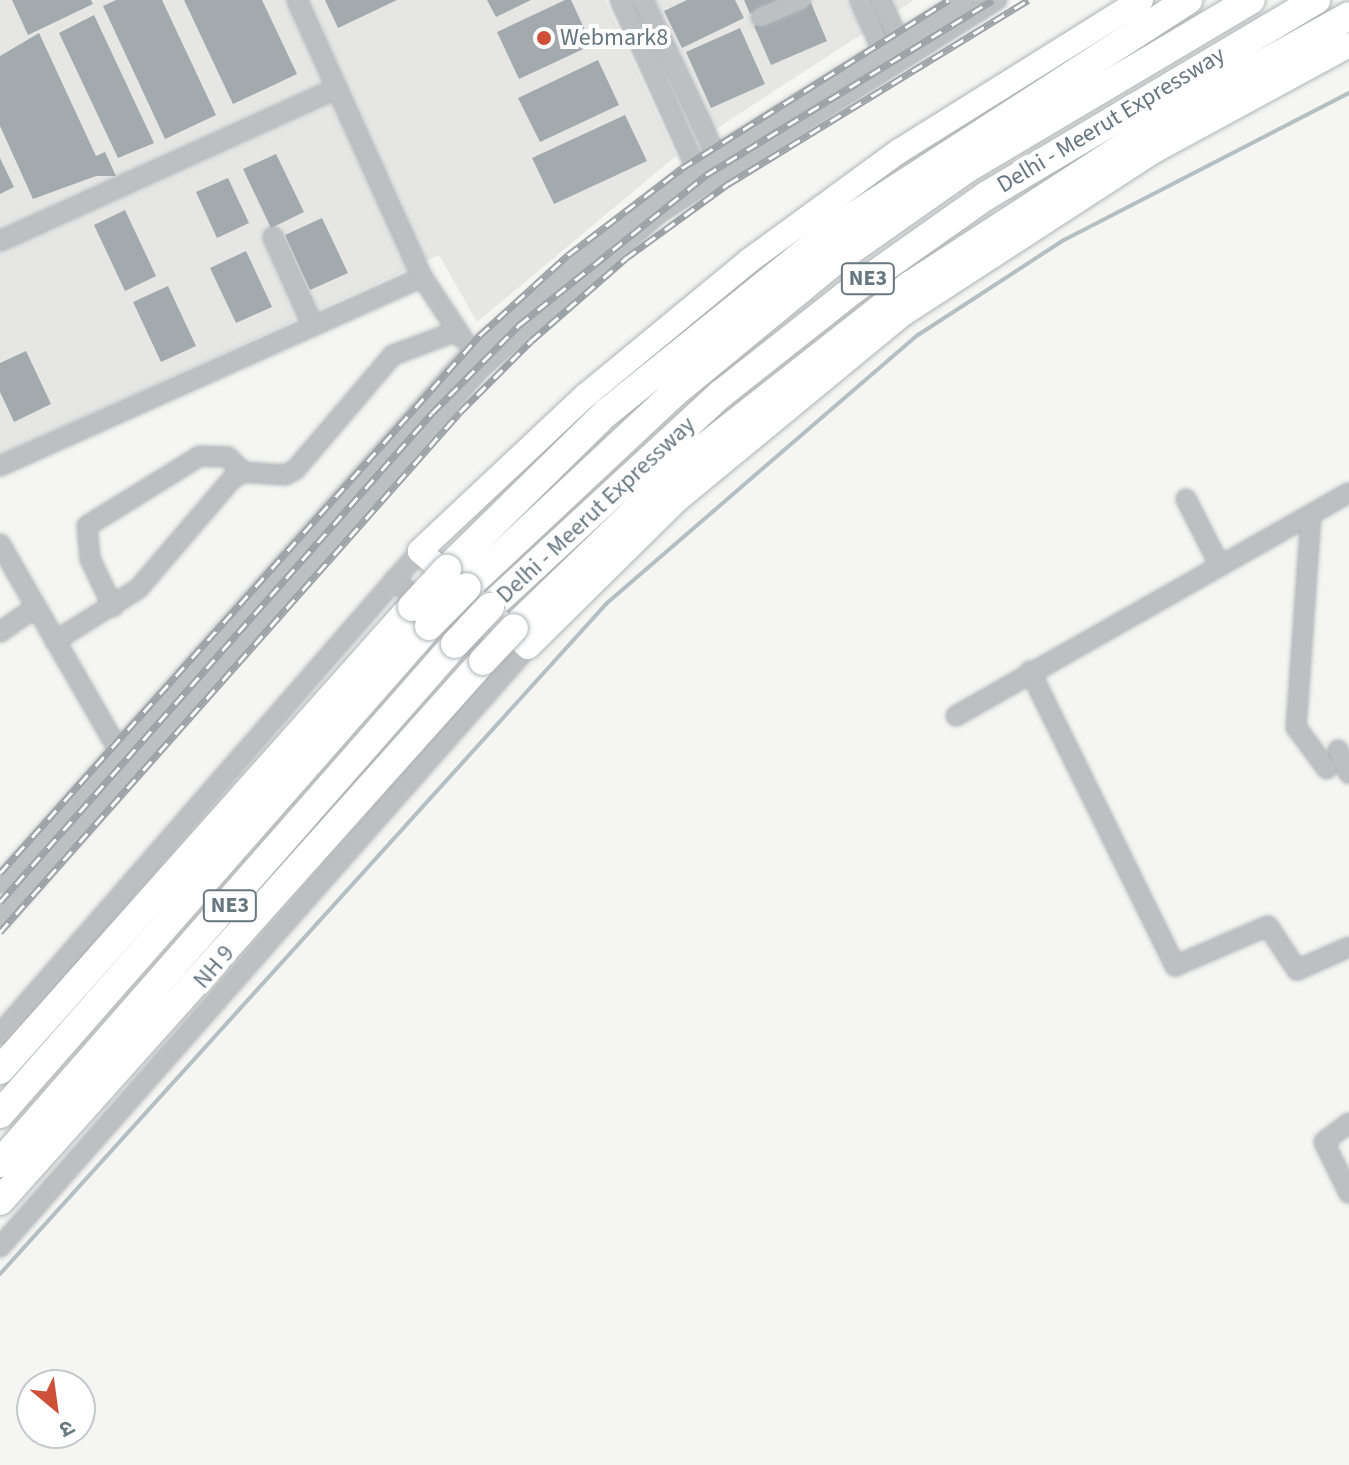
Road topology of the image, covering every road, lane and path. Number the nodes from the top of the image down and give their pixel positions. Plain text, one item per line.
1 (297, 0) edge
2 (620, 0) edge
3 (643, 0) edge
4 (801, 0) edge
5 (860, 0) edge
6 (880, 0) edge
7 (964, 0) edge
8 (997, 0) edge
9 (1141, 0) edge
10 (1188, 0) edge
11 (1251, 0) edge
12 (1316, 0) edge
13 (1349, 16) edge
14 (761, 17) dead end
15 (902, 45) junction
16 (1349, 45) edge
17 (885, 56) junction
18 (337, 88) junction
19 (686, 96) junction
20 (667, 105) junction
21 (719, 163) junction
22 (700, 175) junction
23 (273, 237) dead end
24 (0, 241) edge
25 (422, 277) junction
26 (313, 326) junction
27 (457, 331) junction
28 (472, 352) junction
29 (480, 369) junction
30 (0, 466) edge
31 (243, 472) junction
32 (1349, 493) edge
33 (1186, 499) dead end
34 (1311, 515) junction
35 (0, 544) edge
36 (420, 551) junction
37 (1220, 566) junction
38 (457, 578) junction
39 (394, 580) junction
40 (36, 607) junction
41 (113, 607) junction
42 (421, 616) junction
43 (0, 632) edge
44 (521, 638) junction
45 (55, 641) junction
46 (494, 667) junction
47 (1030, 671) junction
48 (956, 716) dead end
49 (117, 749) junction
50 (1338, 750) dead end
51 (131, 769) junction
52 (1327, 769) dead end
53 (1349, 774) edge
54 (0, 884) edge
55 (0, 919) edge
56 (1349, 947) edge
57 (0, 1034) edge
58 (0, 1070) edge
59 (0, 1114) edge
60 (1349, 1123) edge
61 (0, 1163) edge
62 (1347, 1185) edge
63 (0, 1201) edge
64 (0, 1247) edge

1 - 18 street
2 - 20 street
3 - 19 street
4 - 14 street
5 - 17 street
6 - 15 street
7 - 15 street
8 - 15 street
9 - 36 main road
10 - 38 highway
11 - 38 highway, Delhi - Meerut Expressway / NE3
12 - 61 highway, Delhi - Meerut Expressway / NE3, bridge
13 - 44 highway
15 - 17 street
16 - 44 main road
17 - 21 street
18 - 24 street
18 - 25 street
19 - 20 street
19 - 21 street
20 - 22 street
21 - 22 street
22 - 28 street
22 - 29 street
23 - 26 street
25 - 26 street
25 - 27 street
26 - 30 street
27 - 28 street
27 - 31 street
28 - 29 street
28 - 49 street
29 - 51 street
31 - 41 street
31 - 41 street
32 - 34 street
33 - 37 street
34 - 37 street
34 - 52 street
35 - 40 street
36 - 39 street
36 - 44 main road
37 - 47 street
38 - 42 highway, Delhi - Meerut Expressway / NE3, bridge
39 - 46 street
39 - 57 street
40 - 43 street
40 - 45 street
41 - 45 street
42 - 58 highway
42 - 59 highway, Delhi - Meerut Expressway / NE3
44 - 46 highway, bridge
45 - 49 street
46 - 63 highway
46 - 64 street, NH 9
47 - 48 street
47 - 56 street
49 - 51 street
49 - 54 street
50 - 53 street
51 - 55 street
60 - 62 street

